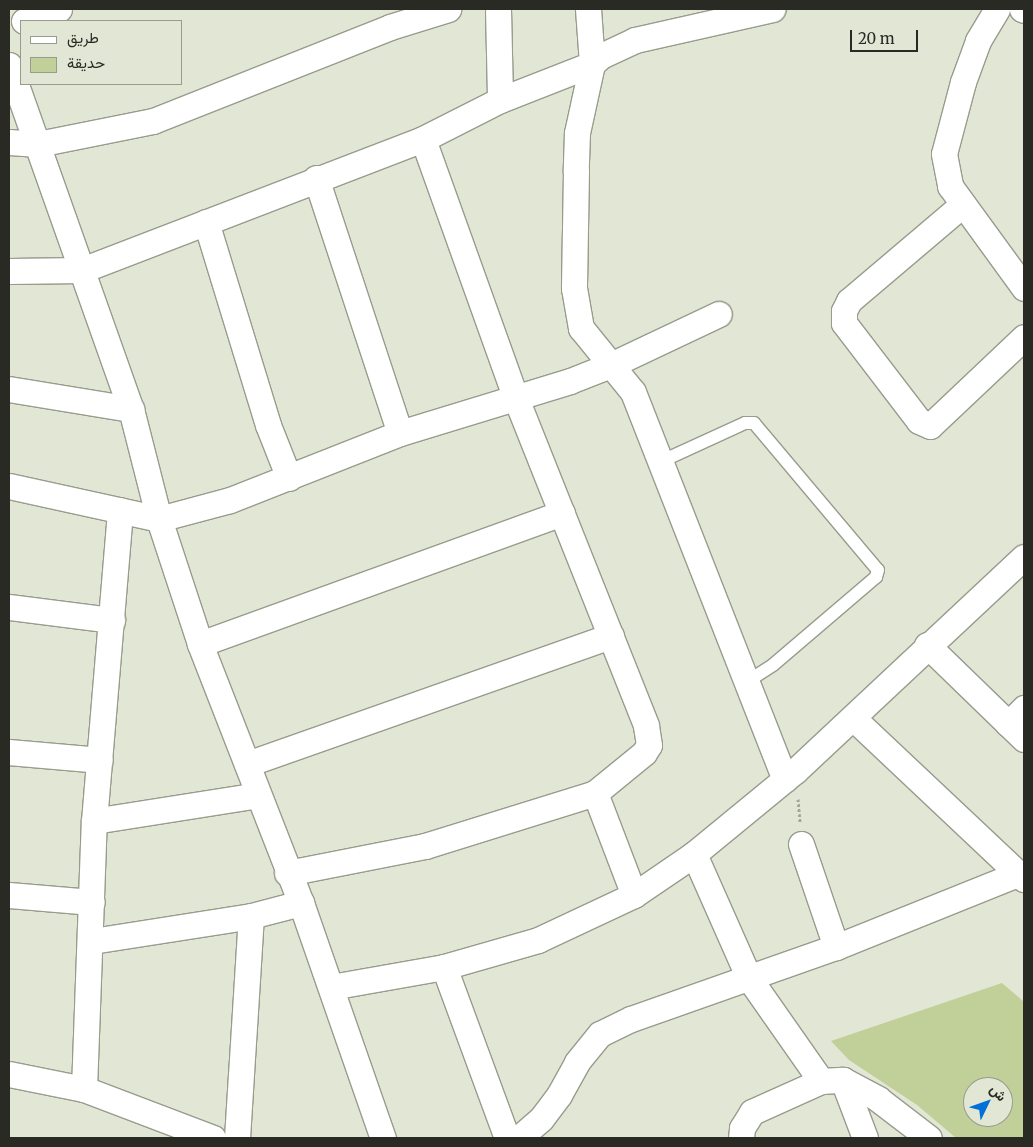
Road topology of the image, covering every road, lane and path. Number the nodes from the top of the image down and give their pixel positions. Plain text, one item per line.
1 (59, 9) edge
2 (448, 9) edge
3 (498, 9) edge
4 (588, 9) edge
5 (774, 9) edge
6 (997, 9) edge
7 (387, 18) edge
8 (28, 20) edge
9 (592, 64) junction
10 (9, 65) edge
11 (500, 100) junction
12 (423, 139) junction
13 (9, 142) edge
14 (38, 144) junction
15 (316, 178) junction
16 (962, 206) junction
17 (206, 222) junction
18 (82, 270) junction
19 (9, 271) edge
20 (1021, 274) edge
21 (719, 314) dead end
22 (1024, 337) edge
23 (613, 364) junction
24 (9, 389) edge
25 (516, 399) junction
26 (131, 409) junction
27 (400, 433) junction
28 (662, 461) junction
29 (289, 478) junction
30 (9, 486) edge
31 (120, 510) junction
32 (562, 513) junction
33 (159, 519) junction
34 (1024, 557) edge
35 (9, 608) edge
36 (112, 620) junction
37 (611, 636) junction
38 (200, 644) junction
39 (927, 645) junction
40 (748, 682) junction
41 (853, 718) junction
42 (1019, 724) edge
43 (9, 752) edge
44 (100, 760) junction
45 (247, 764) junction
46 (790, 775) junction
47 (595, 792) junction
48 (258, 795) junction
49 (94, 821) junction
50 (801, 844) joint
51 (694, 854) junction
52 (287, 873) junction
53 (1021, 876) edge
54 (9, 895) edge
55 (634, 895) junction
56 (92, 902) junction
57 (301, 903) junction
58 (251, 916) junction
59 (92, 941) junction
60 (836, 947) junction
61 (444, 967) junction
62 (331, 987) junction
63 (756, 987) junction
64 (9, 1074) edge
65 (825, 1075) junction
66 (84, 1089) junction
67 (213, 1138) edge
68 (237, 1138) edge
69 (383, 1138) edge
70 (507, 1138) edge
71 (519, 1138) edge
72 (741, 1138) edge
73 (864, 1138) edge
74 (929, 1138) edge

1 - 8 street
2 - 7 street
3 - 11 street
4 - 9 street
5 - 9 street
6 - 16 street
7 - 14 street
9 - 11 street
9 - 23 street
10 - 14 street
11 - 12 street
12 - 15 street
12 - 25 street
13 - 14 street
14 - 18 street
15 - 17 street
15 - 27 street
16 - 20 street
16 - 22 street
17 - 18 street
17 - 29 street
18 - 19 street
18 - 26 street
21 - 23 street
23 - 25 street
23 - 28 street
24 - 26 street
25 - 27 street
25 - 32 street
26 - 33 street
27 - 29 street
28 - 40 street
28 - 40 lane
29 - 33 street
30 - 31 street
31 - 33 street
31 - 36 street
32 - 37 street
32 - 38 street
33 - 38 street
34 - 39 street
35 - 36 street
36 - 44 street
37 - 45 street
37 - 47 street
38 - 45 street
39 - 41 street
39 - 42 street
40 - 46 street
41 - 46 street
41 - 53 street
43 - 44 street
44 - 49 street
45 - 48 street
46 - 50 path
46 - 51 street
47 - 52 street
47 - 55 street
48 - 49 street
48 - 52 street
49 - 56 street
50 - 60 street
51 - 55 street
51 - 63 street
52 - 57 street
53 - 60 street
54 - 56 street
55 - 61 street
56 - 59 street
57 - 58 street
57 - 62 street
58 - 59 street
58 - 68 street
59 - 66 street
60 - 63 street
61 - 62 street
61 - 70 street
62 - 69 street
63 - 65 street
63 - 71 street
64 - 66 street
65 - 72 street
65 - 73 street
65 - 74 street
66 - 67 street

